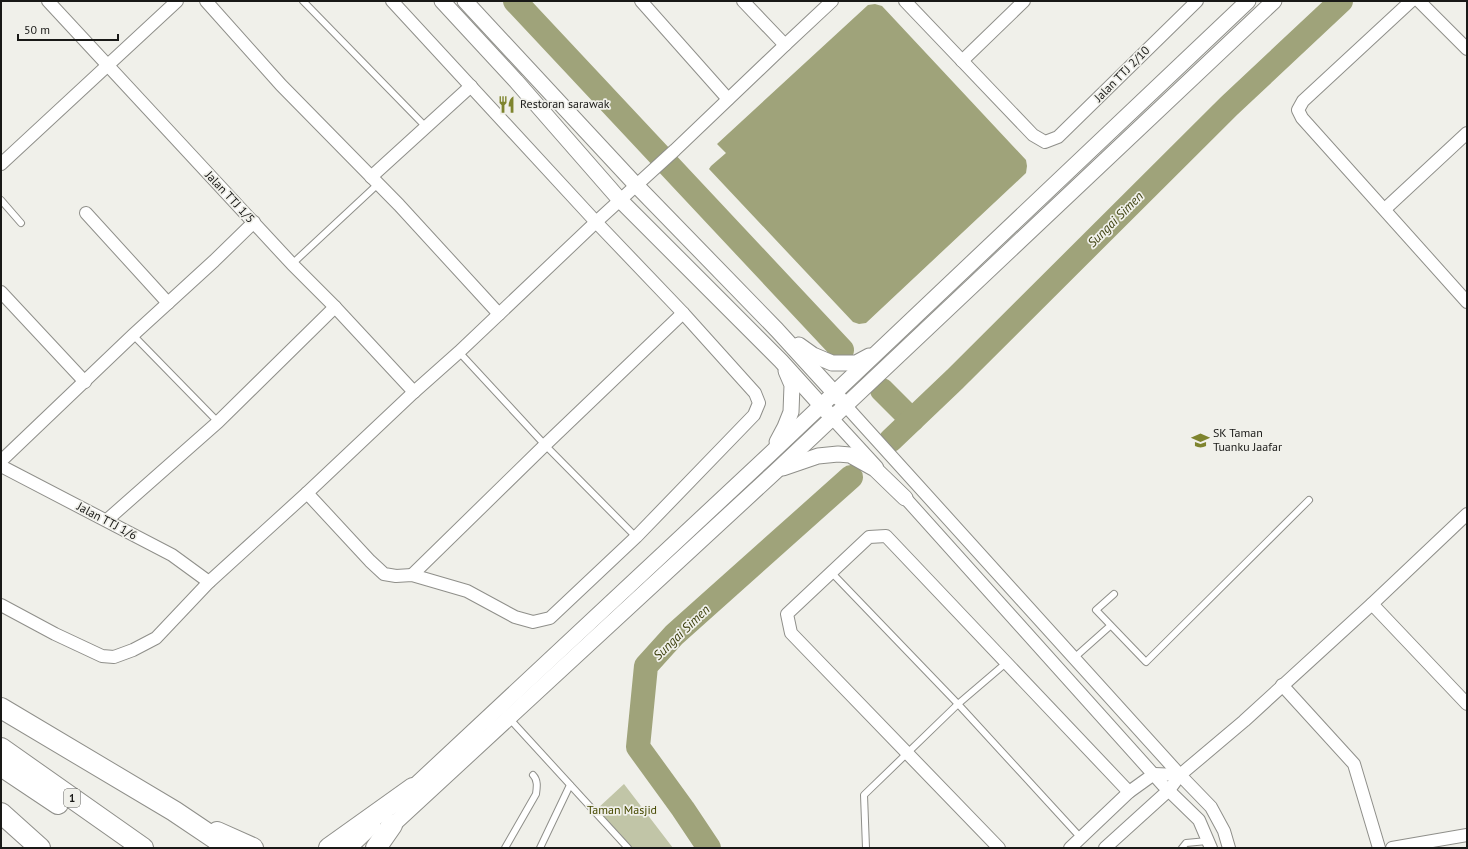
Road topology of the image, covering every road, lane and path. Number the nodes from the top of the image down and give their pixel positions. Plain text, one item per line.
1 (48, 1) edge
2 (177, 1) edge
3 (206, 1) edge
4 (303, 1) edge
5 (392, 1) edge
6 (442, 1) edge
7 (466, 1) edge
8 (641, 1) edge
9 (743, 1) edge
10 (832, 1) edge
11 (905, 1) edge
12 (1024, 1) edge
13 (1196, 1) edge
14 (1248, 1) edge
15 (1274, 1) edge
16 (1411, 1) edge
17 (1419, 1) edge
18 (784, 45) junction
19 (1467, 49) edge
20 (962, 61) junction
21 (108, 65) junction
22 (471, 86) junction
23 (728, 99) junction
24 (425, 126) junction
25 (1467, 132) edge
26 (1, 164) edge
27 (374, 180) junction
28 (636, 185) junction
29 (1, 200) edge
30 (620, 200) junction
31 (1384, 209) junction
32 (86, 213) dead end
33 (254, 222) junction
34 (596, 222) junction
35 (21, 223) dead end
36 (292, 264) junction
37 (1, 292) edge
38 (1467, 302) edge
39 (168, 303) junction
40 (336, 307) junction
41 (683, 313) junction
42 (500, 314) junction
43 (777, 330) junction
44 (133, 335) junction
45 (879, 351) junction
46 (459, 352) junction
47 (781, 361) junction
48 (85, 382) junction
49 (414, 392) junction
50 (834, 393) junction
51 (821, 405) junction
52 (846, 405) junction
53 (832, 418) junction
54 (218, 422) junction
55 (545, 445) junction
56 (769, 455) junction
57 (2, 459) edge
58 (775, 472) junction
59 (307, 493) junction
60 (905, 498) junction
61 (1309, 500) dead end
62 (1467, 514) edge
63 (107, 520) junction
64 (636, 537) junction
65 (831, 572) junction
66 (412, 575) junction
67 (209, 582) junction
68 (1114, 594) dead end
69 (1372, 604) junction
70 (1, 606) edge
71 (1110, 626) junction
72 (581, 641) junction
73 (1074, 658) junction
74 (1006, 663) junction
75 (1282, 685) junction
76 (958, 704) junction
77 (1467, 704) edge
78 (500, 706) junction
79 (1, 708) edge
80 (509, 718) junction
81 (1, 748) edge
82 (907, 753) junction
83 (1, 766) edge
84 (1154, 774) junction
85 (533, 775) dead end
86 (1180, 776) junction
87 (570, 785) junction
88 (413, 788) junction
89 (1168, 790) junction
90 (1129, 792) junction
91 (174, 812) junction
92 (1, 813) edge
93 (392, 825) junction
94 (1467, 835) edge
95 (1080, 838) junction
96 (1209, 844) edge
97 (40, 848) edge
98 (119, 848) edge
99 (143, 848) edge
100 (229, 848) edge
101 (252, 848) edge
102 (329, 848) edge
103 (349, 848) edge
104 (370, 848) edge
105 (376, 848) edge
106 (505, 848) edge
107 (540, 848) edge
108 (628, 848) edge
109 (866, 848) edge
110 (999, 848) edge
111 (1070, 848) edge
112 (1105, 848) edge
113 (1182, 848) edge
114 (1229, 848) edge
115 (1379, 848) edge
116 (1392, 848) edge

1 - 21 street, Jalan TTJ 1/5
2 - 21 street
3 - 27 street
4 - 24 lane
5 - 22 street
6 - 30 street
7 - 28 street
8 - 23 street
9 - 18 street
10 - 18 street
11 - 20 street
12 - 20 street
13 - 20 street, Jalan TTJ 2/10
14 - 45 street
15 - 52 street
16 - 31 street
17 - 19 street
18 - 23 street
21 - 26 street
21 - 33 street, Jalan TTJ 1/5
22 - 24 street
22 - 34 street
23 - 28 street
24 - 27 street
25 - 31 street
27 - 36 lane
27 - 42 street
28 - 30 street
28 - 43 street
29 - 35 lane
30 - 34 street
30 - 47 street
31 - 38 street
32 - 39 street
33 - 36 street, Jalan TTJ 1/5
33 - 39 street
34 - 41 street
34 - 42 street
36 - 40 street, Jalan TTJ 1/5
37 - 48 street
39 - 44 street
40 - 49 street, Jalan TTJ 1/5
40 - 54 street
41 - 55 street
41 - 64 street
42 - 46 street
43 - 45 street
43 - 50 street
44 - 48 street
44 - 54 lane
45 - 50 street
46 - 49 street
46 - 55 lane
47 - 51 street
47 - 56 street
48 - 57 street
49 - 59 street
50 - 51 street
50 - 52 street
51 - 53 street
51 - 56 street
52 - 53 street
52 - 73 street
53 - 58 street
53 - 60 street
54 - 63 street
55 - 64 lane
55 - 66 street
56 - 72 street
57 - 63 street, Jalan TTJ 1/6
58 - 60 street
58 - 72 street
59 - 66 street
59 - 67 street
60 - 84 street
61 - 71 lane
62 - 69 street
63 - 67 street, Jalan TTJ 1/6
64 - 66 street
65 - 74 street
65 - 76 lane
65 - 82 street
67 - 70 street
68 - 71 lane
69 - 75 street
69 - 77 street
71 - 73 lane
72 - 78 street
72 - 80 street
73 - 86 street
74 - 76 lane
74 - 90 street
75 - 86 street
75 - 115 street
76 - 82 lane
76 - 95 lane
78 - 80 lane
78 - 88 street
79 - 91 highway
80 - 87 lane
80 - 93 street
81 - 99 highway, 1
82 - 109 lane
82 - 110 street
83 - 98 highway, 1
84 - 86 street
84 - 89 street
84 - 90 street
85 - 106 lane
86 - 89 street
86 - 114 street
87 - 107 lane
87 - 108 lane
88 - 102 highway
88 - 103 street
89 - 96 street
89 - 112 street
90 - 95 street
91 - 100 highway
91 - 101 highway
92 - 97 highway
93 - 104 street
93 - 105 highway
94 - 116 street
95 - 111 street
96 - 113 lane

